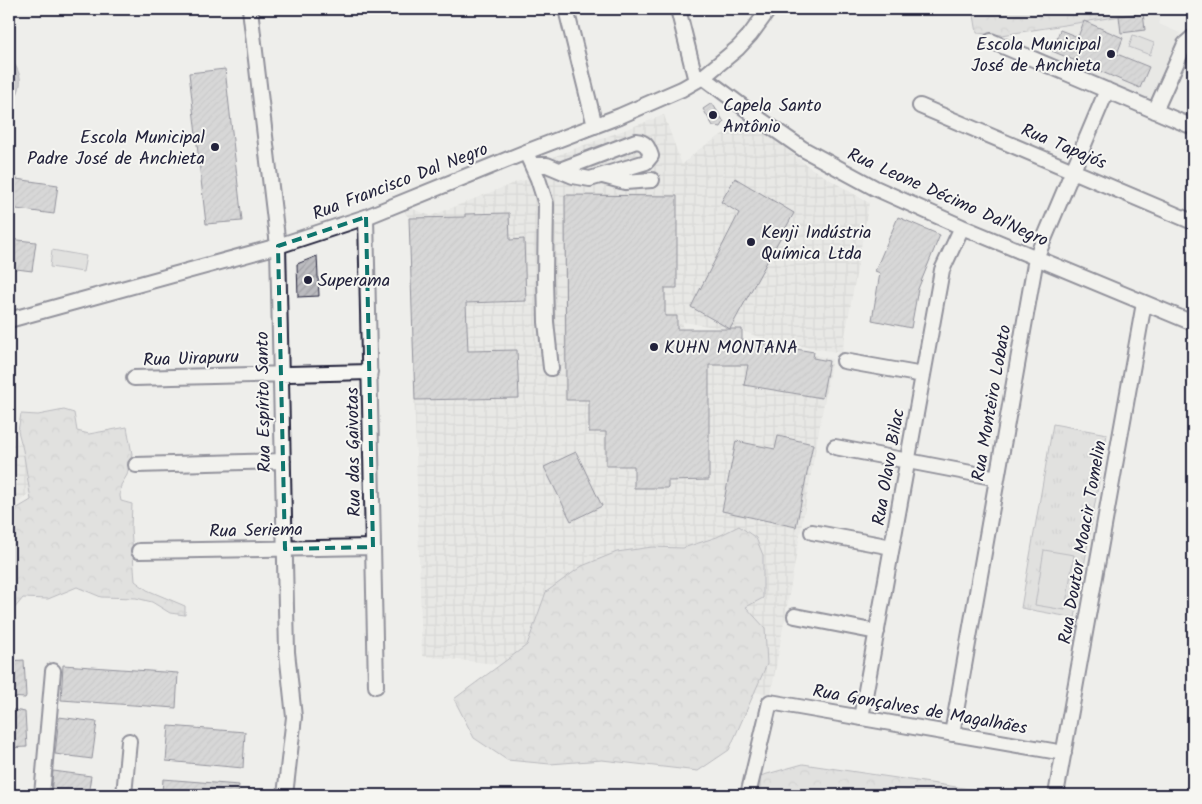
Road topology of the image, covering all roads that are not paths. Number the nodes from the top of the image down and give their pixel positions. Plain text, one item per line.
1 (250, 9) edge
2 (566, 9) edge
3 (678, 9) edge
4 (769, 9) edge
5 (1193, 37) edge
6 (990, 41) dead end
7 (699, 79) junction
8 (1108, 90) junction
9 (920, 106) dead end
10 (1156, 111) junction
11 (595, 126) junction
12 (1193, 127) edge
13 (526, 152) junction
14 (532, 165) junction
15 (560, 170) junction
16 (1073, 171) junction
17 (603, 176) junction
18 (652, 180) dead end
19 (366, 217) junction
20 (1193, 222) edge
21 (962, 227) junction
22 (278, 246) junction
23 (1036, 258) junction
24 (1144, 303) junction
25 (9, 320) edge
26 (1193, 323) edge
27 (844, 361) dead end
28 (551, 368) dead end
29 (370, 372) junction
30 (281, 374) junction
31 (923, 375) junction
32 (134, 378) dead end
33 (835, 447) dead end
34 (283, 461) junction
35 (908, 461) junction
36 (136, 465) dead end
37 (997, 478) junction
38 (812, 532) dead end
39 (373, 547) junction
40 (892, 547) junction
41 (285, 549) junction
42 (138, 551) dead end
43 (795, 616) dead end
44 (877, 632) junction
45 (53, 671) dead end
46 (376, 686) dead end
47 (862, 718) junction
48 (952, 734) junction
49 (129, 741) dead end
50 (1064, 753) junction
51 (1057, 789) dead end
52 (42, 795) edge
53 (124, 795) edge
54 (285, 795) edge
55 (748, 795) edge

1 - 22 street, Rua Espírito Santo
2 - 11 street
3 - 7 street
4 - 7 street, Rua Francisco Dal Negro
5 - 10 street
6 - 8 street
7 - 11 street, Rua Francisco Dal Negro
7 - 21 street, Rua Leone Décimo Dal'Negro
8 - 10 street
8 - 16 street, Rua Monteiro Lobato
9 - 16 street, Rua Tapajós
10 - 12 street
11 - 13 street, Rua Francisco Dal Negro
13 - 14 street
13 - 19 street, Rua Francisco Dal Negro
14 - 15 street
14 - 28 street
15 - 17 street
15 - 17 street
16 - 20 street, Rua Tapajós
16 - 23 street, Rua Monteiro Lobato
17 - 18 street
19 - 22 street, Rua Francisco Dal Negro
19 - 29 street, Rua das Gaivotas
21 - 23 street, Rua Leone Décimo Dal'Negro
21 - 31 street, Rua Olavo Bilac
22 - 25 street, Rua Francisco Dal Negro
22 - 30 street, Rua Espírito Santo
23 - 24 street, Rua Leone Décimo Dal'Negro
23 - 37 street, Rua Monteiro Lobato
24 - 26 street, Rua Leone Décimo Dal'Negro
24 - 50 street, Rua Doutor Moacir Tomelin
27 - 31 street
29 - 30 street, Rua Uirapuru
29 - 39 street, Rua das Gaivotas
30 - 32 street, Rua Uirapuru
30 - 34 street, Rua Espírito Santo
31 - 35 street, Rua Olavo Bilac
33 - 35 street
34 - 36 street
34 - 41 street, Rua Espírito Santo
35 - 37 street
35 - 40 street, Rua Olavo Bilac
37 - 48 street, Rua Monteiro Lobato
38 - 40 street
39 - 41 street, Rua Seriema
39 - 46 street, Rua das Gaivotas
40 - 44 street, Rua Olavo Bilac
41 - 42 street, Rua Seriema
41 - 54 street, Rua Espírito Santo
43 - 44 street
44 - 47 street, Rua Olavo Bilac
45 - 52 street
47 - 48 street, Rua Gonçalves de Magalhães
47 - 55 street, Rua Gonçalves de Magalhães
48 - 50 street, Rua Gonçalves de Magalhães
49 - 53 street
50 - 51 street, Rua Doutor Moacir Tomelin

